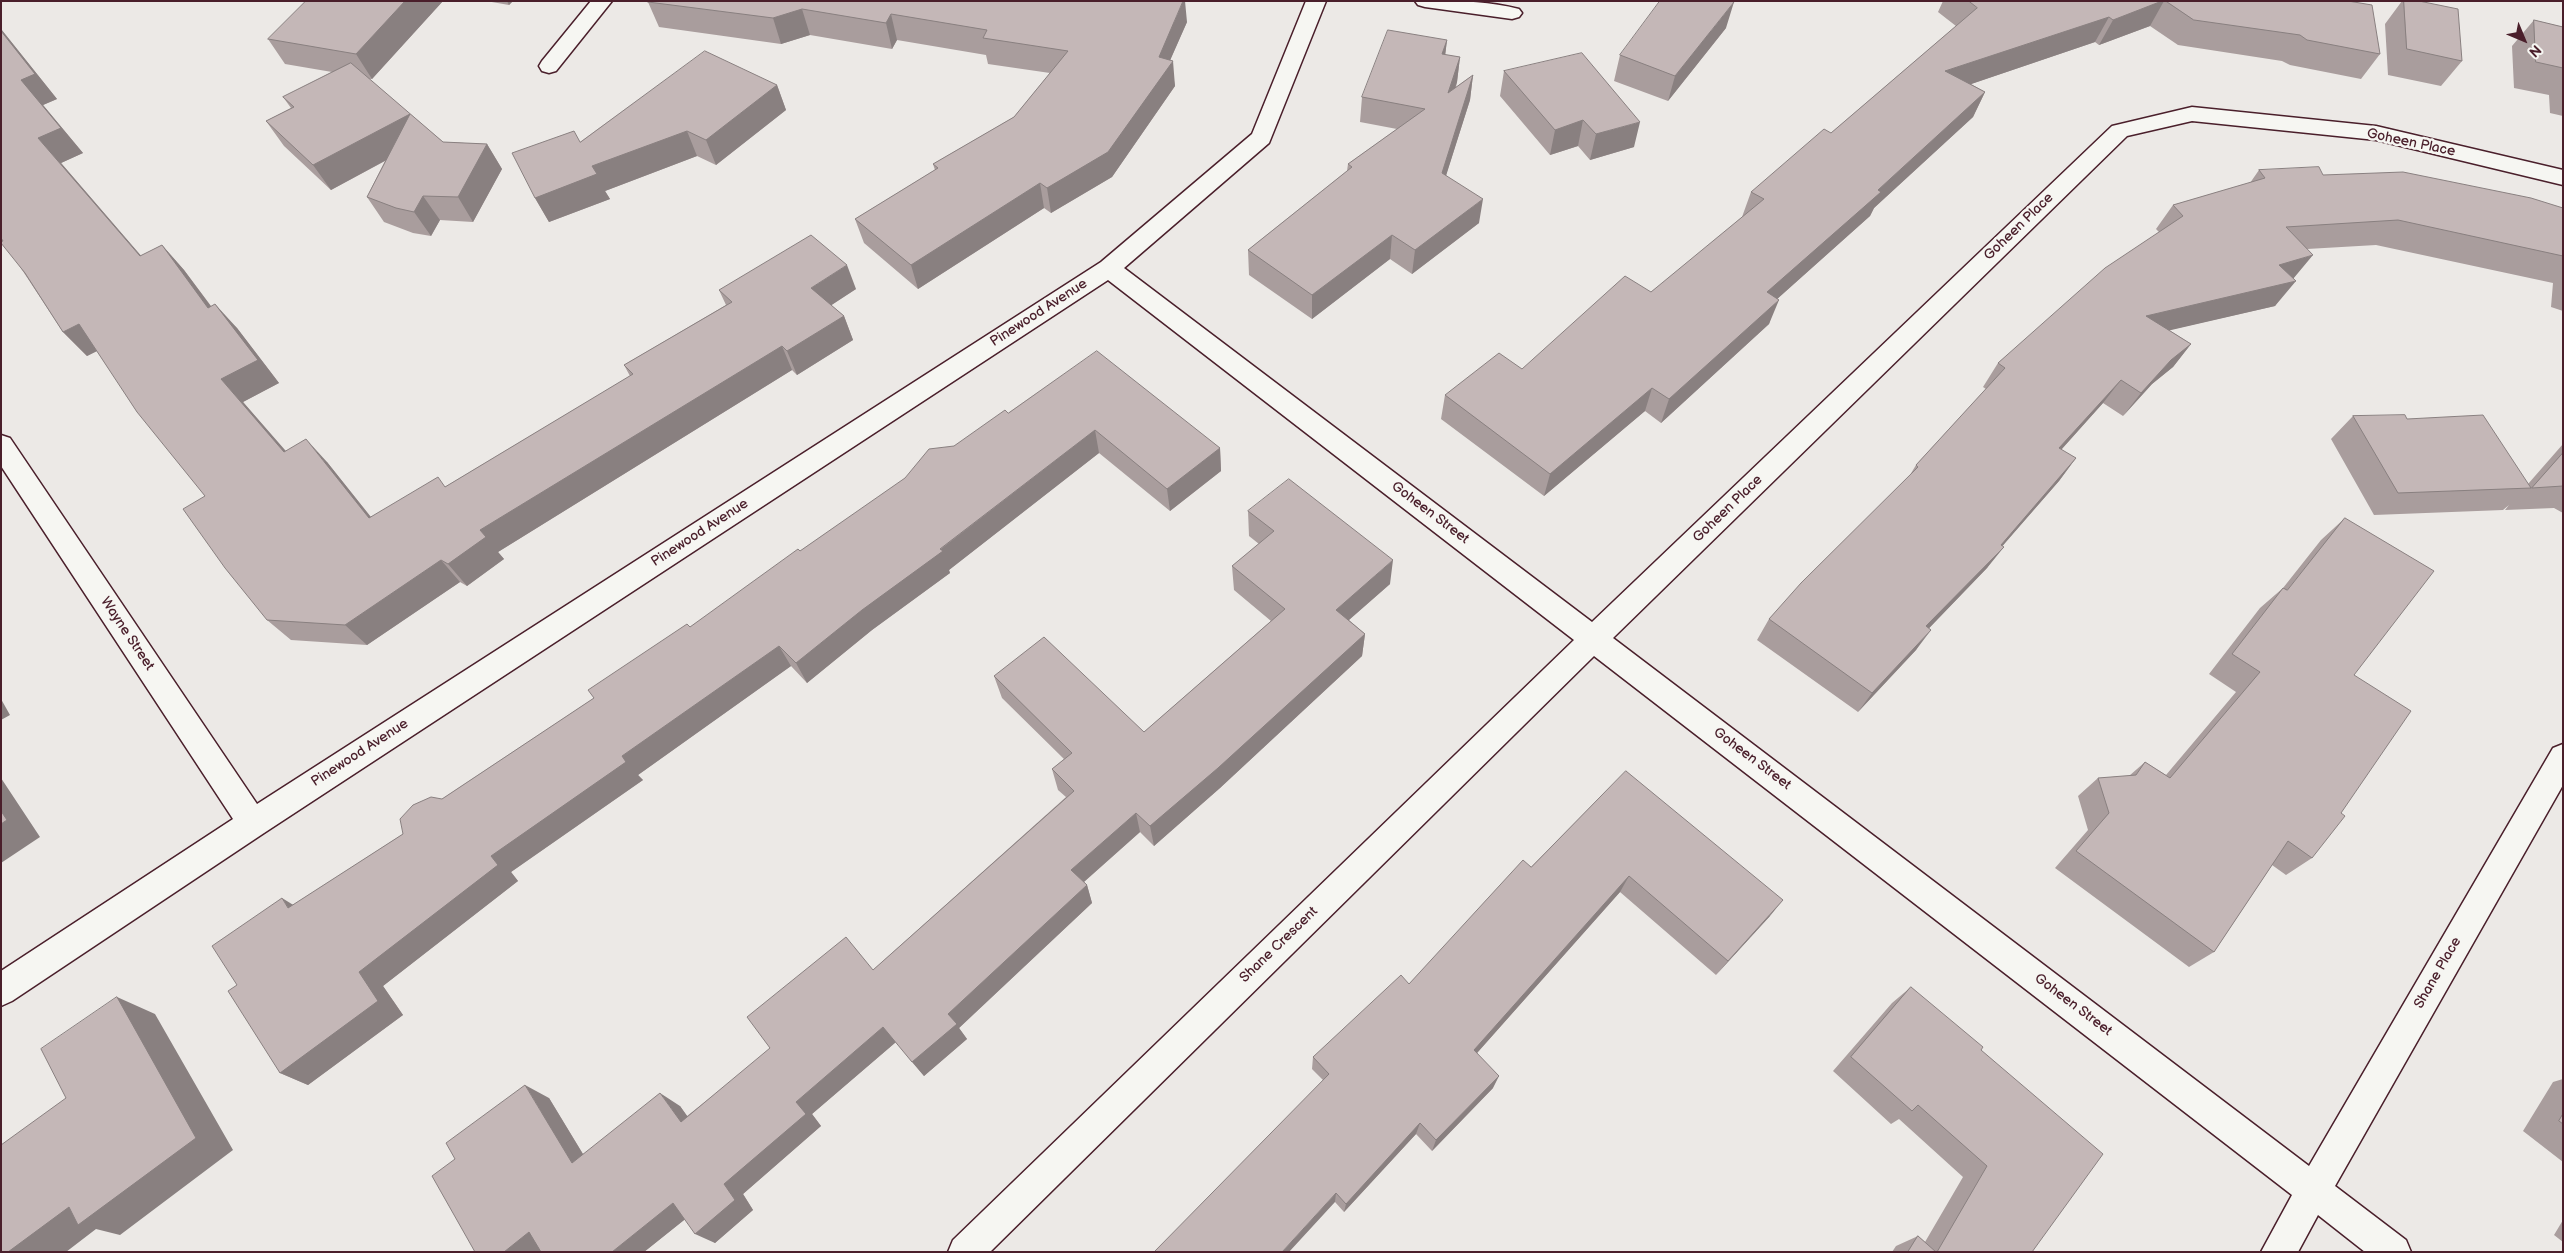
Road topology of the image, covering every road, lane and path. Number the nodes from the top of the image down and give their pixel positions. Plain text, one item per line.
1 (602, 1) edge
2 (1316, 1) edge
3 (1425, 1) edge
4 (1512, 13) dead end
5 (549, 66) dead end
6 (2563, 178) edge
7 (1109, 268) junction
8 (1, 444) edge
9 (1594, 638) junction
10 (2563, 757) edge
11 (253, 823) junction
12 (1, 990) edge
13 (2314, 1190) junction
14 (964, 1252) edge
15 (2278, 1252) edge
16 (2394, 1252) edge

1 - 5 street
2 - 7 street, Pinewood Avenue
3 - 4 street
6 - 9 street, Goheen Place
7 - 9 street, Goheen Street
7 - 11 street, Pinewood Avenue
8 - 11 street, Wayne Street
9 - 13 street, Goheen Street
9 - 14 street, Shane Crescent
10 - 13 street, Shane Place
11 - 12 street, Pinewood Avenue
13 - 15 street
13 - 16 street, Goheen Street

